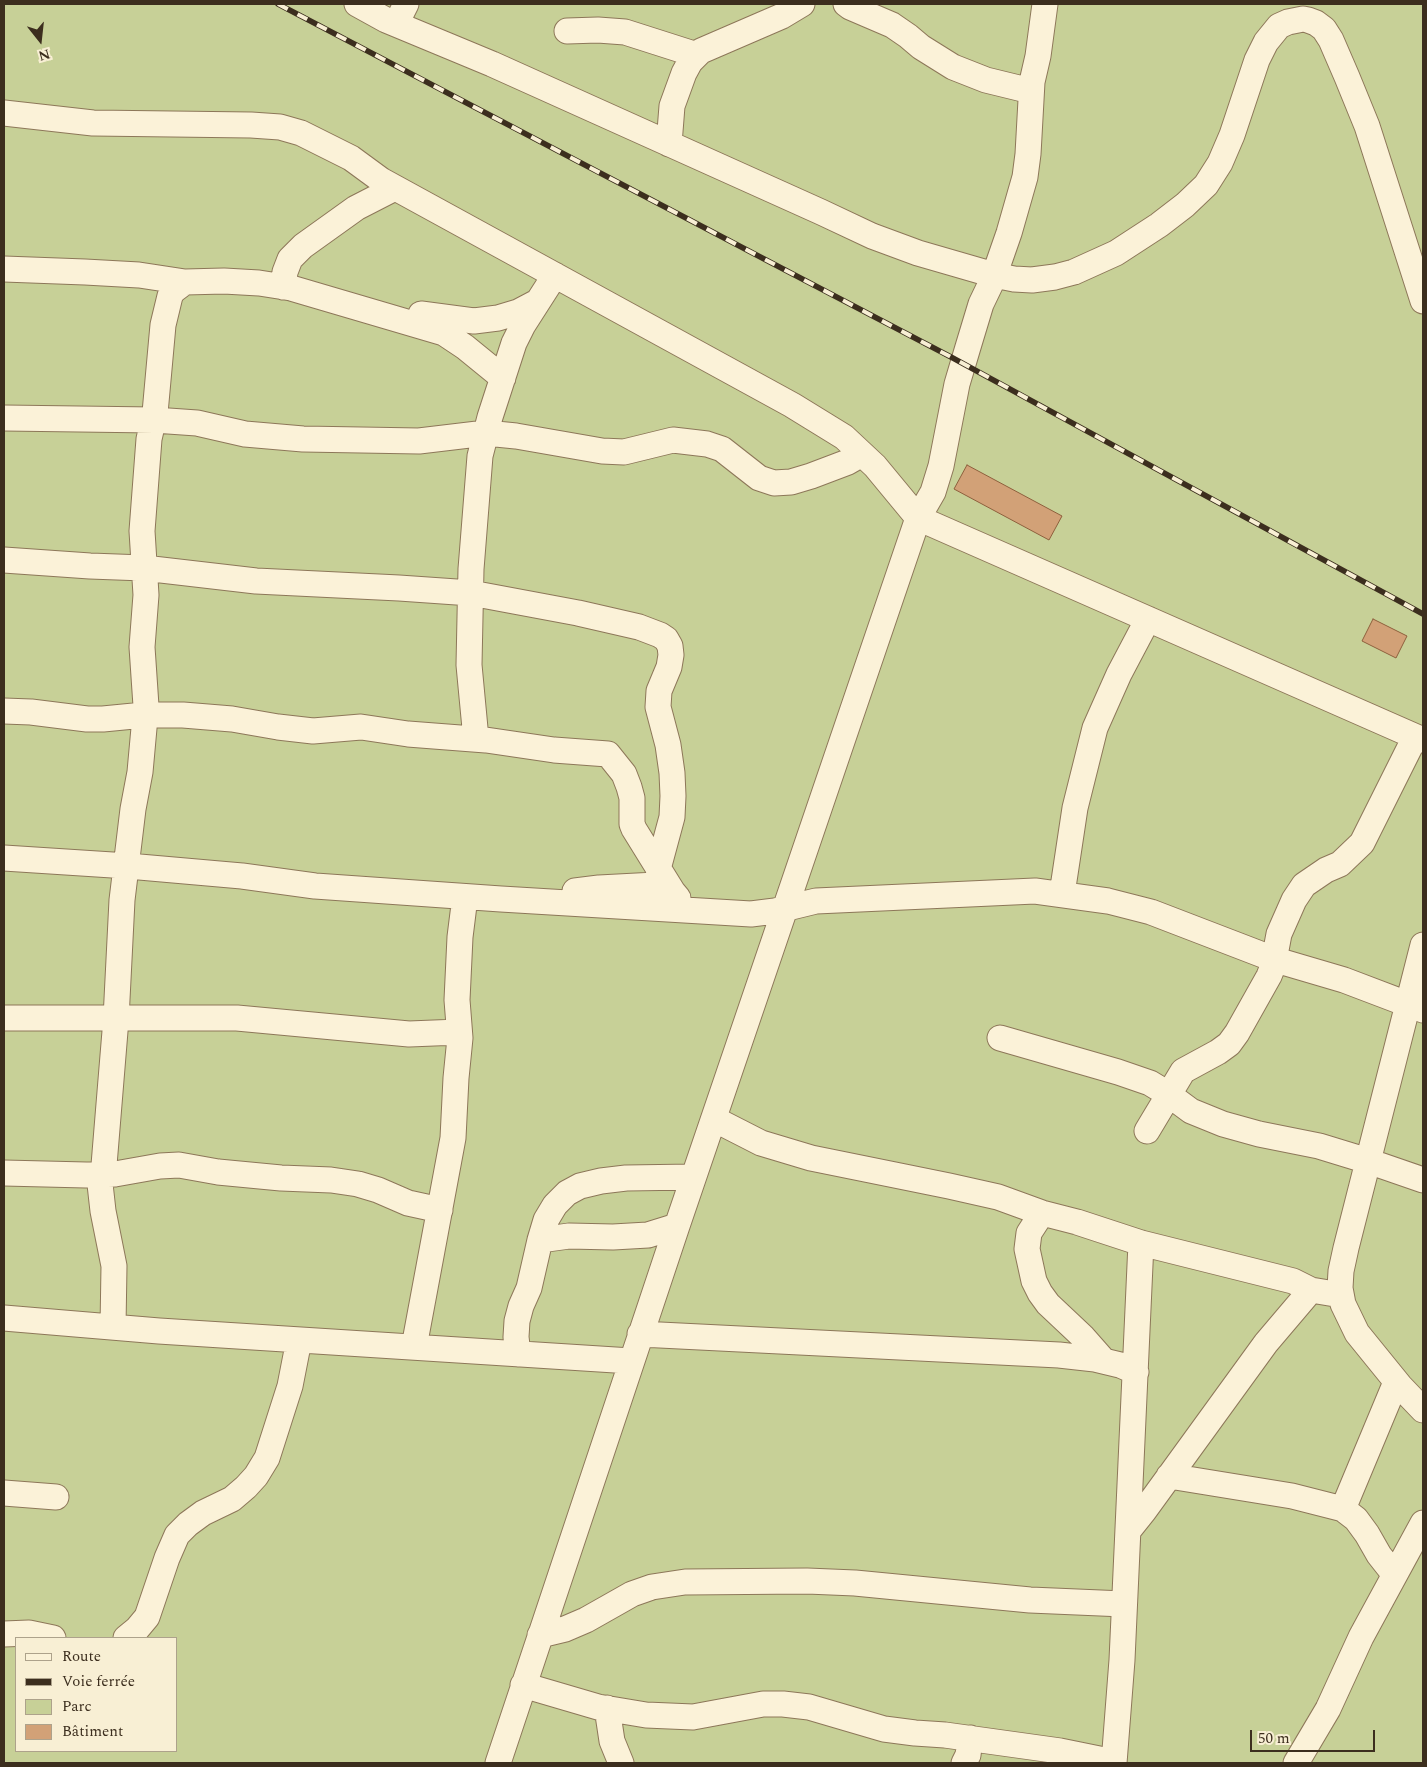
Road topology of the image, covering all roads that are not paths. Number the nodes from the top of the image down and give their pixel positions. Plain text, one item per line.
1 (358, 4) edge
2 (802, 4) edge
3 (846, 4) edge
4 (1045, 4) edge
5 (1290, 13) edge
6 (401, 14) edge
7 (567, 31) dead end
8 (697, 55) junction
9 (1032, 91) junction
10 (4, 113) edge
11 (669, 144) junction
12 (395, 188) junction
13 (4, 270) edge
14 (555, 275) junction
15 (994, 275) junction
16 (185, 282) junction
17 (283, 287) junction
18 (1423, 301) edge
19 (537, 302) junction
20 (366, 310) junction
21 (503, 378) junction
22 (4, 418) edge
23 (154, 420) junction
24 (486, 433) junction
25 (862, 454) junction
26 (918, 518) junction
27 (4, 560) edge
28 (144, 568) junction
29 (471, 594) junction
30 (1148, 619) junction
31 (4, 711) edge
32 (144, 715) junction
33 (1419, 739) edge
34 (476, 740) junction
35 (4, 858) edge
36 (126, 866) junction
37 (658, 868) junction
38 (672, 892) junction
39 (1062, 894) junction
40 (466, 897) junction
41 (546, 902) junction
42 (784, 908) junction
43 (691, 909) junction
44 (1423, 945) edge
45 (1274, 959) junction
46 (1416, 1007) edge
47 (4, 1018) edge
48 (116, 1019) junction
49 (459, 1032) junction
50 (1000, 1038) dead end
51 (1168, 1094) junction
52 (714, 1119) junction
53 (1147, 1131) dead end
54 (1368, 1160) junction
55 (4, 1173) edge
56 (102, 1174) junction
57 (693, 1177) junction
58 (1423, 1180) edge
59 (440, 1210) junction
60 (1042, 1214) junction
61 (677, 1226) junction
62 (540, 1240) junction
63 (1141, 1242) junction
64 (1311, 1290) junction
65 (1341, 1295) junction
66 (4, 1318) edge
67 (113, 1327) junction
68 (640, 1334) junction
69 (298, 1340) junction
70 (414, 1347) junction
71 (518, 1354) junction
72 (631, 1361) junction
73 (1104, 1361) junction
74 (1136, 1372) junction
75 (1396, 1382) junction
76 (1423, 1410) edge
77 (1169, 1476) junction
78 (4, 1492) edge
79 (56, 1497) dead end
80 (1343, 1510) junction
81 (1423, 1523) edge
82 (1128, 1531) junction
83 (1394, 1574) junction
84 (1124, 1604) junction
85 (4, 1634) edge
86 (540, 1635) junction
87 (48, 1637) edge
88 (127, 1637) edge
89 (523, 1685) junction
90 (607, 1708) junction
91 (970, 1738) junction
92 (498, 1763) edge
93 (621, 1763) edge
94 (964, 1763) edge
95 (1114, 1763) edge
96 (1296, 1763) edge

1 - 6 street
2 - 8 street
3 - 9 street
4 - 9 street
5 - 15 street
5 - 18 street
6 - 11 street
7 - 8 street
8 - 11 street
9 - 15 street
10 - 12 street
11 - 15 street
12 - 14 street
12 - 17 street
13 - 16 street
14 - 19 street
14 - 25 street
15 - 26 street
16 - 17 street
16 - 23 street
17 - 20 street
19 - 20 street
19 - 21 street
20 - 21 street
21 - 24 street
22 - 23 street
23 - 24 street
23 - 28 street
24 - 25 street
24 - 29 street
25 - 26 street
26 - 30 street
26 - 42 street
27 - 28 street
28 - 29 street
28 - 32 street
29 - 34 street
29 - 37 street
30 - 33 street
30 - 39 street
31 - 32 street
32 - 34 street
32 - 36 street
33 - 45 street
34 - 37 street
35 - 36 street
36 - 40 street
36 - 48 street
37 - 38 street
38 - 41 street
38 - 43 street
39 - 42 street
39 - 45 street
40 - 41 street
40 - 49 street
41 - 43 street
42 - 43 street
42 - 52 street
44 - 46 street
45 - 46 street
45 - 51 street
46 - 54 street
47 - 48 street
48 - 49 street
48 - 56 street
49 - 59 street
50 - 51 street
51 - 53 street
51 - 54 street
52 - 57 street
52 - 60 street
54 - 58 street
54 - 65 street
55 - 56 street
56 - 59 street
56 - 67 street
57 - 61 street
57 - 62 street
59 - 70 street
60 - 63 street
60 - 73 street
61 - 62 street
61 - 68 street
62 - 71 street
63 - 64 street
63 - 74 street
64 - 65 street
64 - 77 street
65 - 75 street
66 - 67 street
67 - 69 street
68 - 72 street
68 - 73 street
69 - 70 street
69 - 88 street
70 - 71 street
71 - 72 street
72 - 86 street
73 - 74 street
74 - 82 street
75 - 76 street
75 - 80 street
77 - 80 street
77 - 82 street
78 - 79 street
80 - 83 street
81 - 83 street
82 - 84 street
83 - 96 street
84 - 86 street
84 - 95 street
85 - 87 street
86 - 89 street
89 - 90 street
89 - 92 street
90 - 91 street
90 - 93 street
91 - 94 street
91 - 95 street

